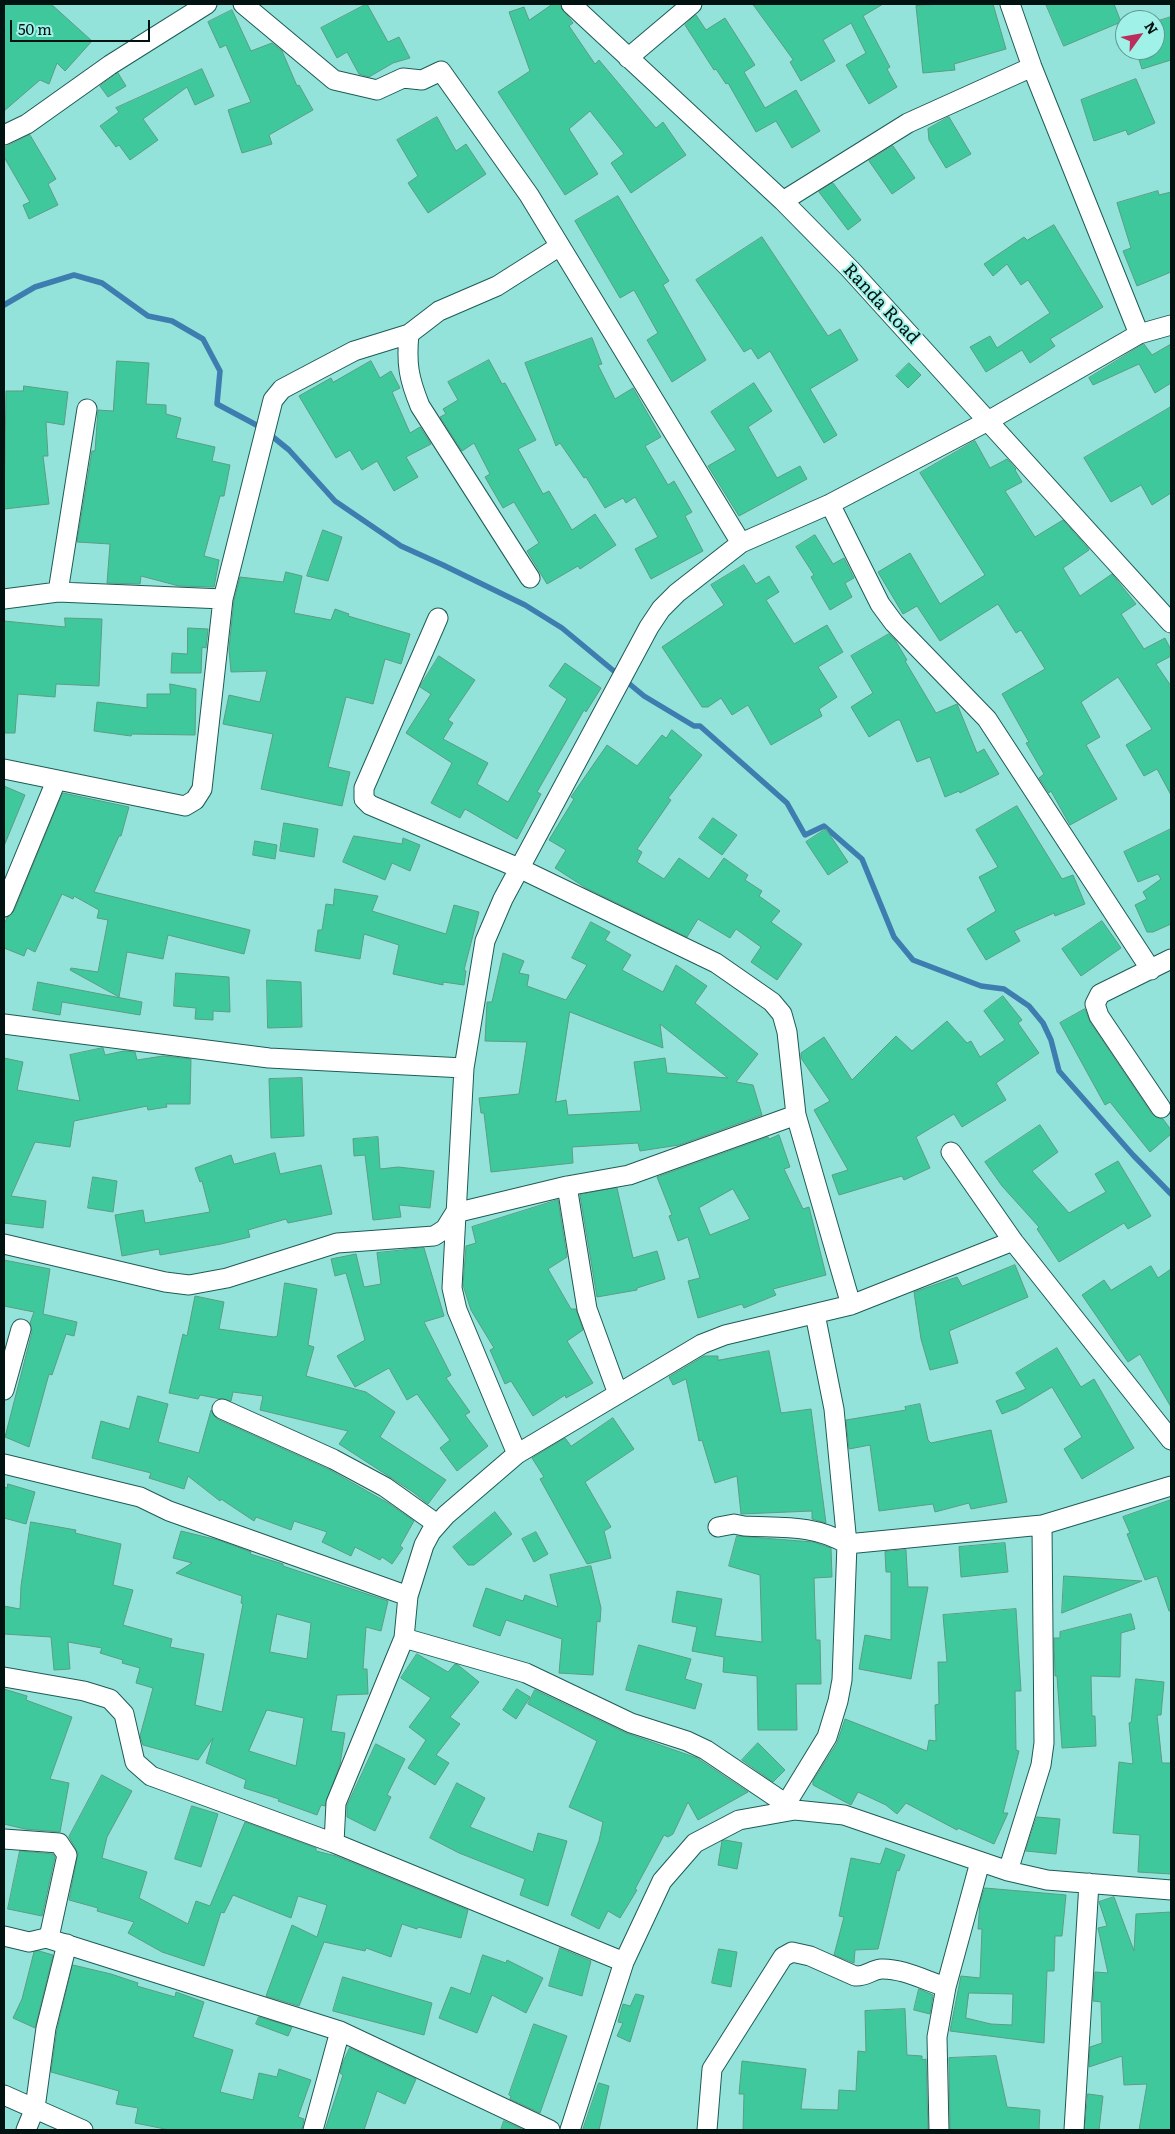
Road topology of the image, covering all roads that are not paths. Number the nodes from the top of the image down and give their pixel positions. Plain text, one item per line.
1 (207, 4) edge
2 (243, 4) edge
3 (571, 4) edge
4 (692, 4) edge
5 (1010, 4) edge
6 (628, 58) junction
7 (1032, 67) junction
8 (4, 135) edge
9 (783, 202) junction
10 (560, 246) junction
11 (1171, 325) edge
12 (409, 334) junction
13 (1138, 334) junction
14 (87, 408) dead end
15 (988, 421) junction
16 (830, 504) junction
17 (741, 543) junction
18 (530, 578) dead end
19 (58, 592) junction
20 (4, 599) edge
21 (223, 599) junction
22 (438, 618) dead end
23 (1171, 623) edge
24 (4, 769) edge
25 (56, 780) junction
26 (521, 868) junction
27 (4, 907) edge
28 (1171, 960) edge
29 (1151, 970) junction
30 (4, 1024) edge
31 (464, 1068) junction
32 (1160, 1108) dead end
33 (796, 1115) junction
34 (951, 1152) dead end
35 (567, 1186) junction
36 (455, 1213) junction
37 (1013, 1241) junction
38 (4, 1244) edge
39 (851, 1305) junction
40 (815, 1314) junction
41 (21, 1329) dead end
42 (4, 1390) edge
43 (618, 1394) junction
44 (222, 1409) dead end
45 (1171, 1440) edge
46 (517, 1454) junction
47 (4, 1464) edge
48 (1171, 1486) edge
49 (437, 1524) junction
50 (1042, 1525) junction
51 (718, 1527) dead end
52 (847, 1544) junction
53 (408, 1596) junction
54 (404, 1638) junction
55 (4, 1677) edge
56 (790, 1807) junction
57 (4, 1839) edge
58 (334, 1843) junction
59 (980, 1862) junction
60 (1008, 1871) junction
61 (1090, 1883) junction
62 (1171, 1890) edge
63 (4, 1936) edge
64 (46, 1938) junction
65 (67, 1944) junction
66 (624, 1962) junction
67 (946, 1987) junction
68 (340, 2031) junction
69 (4, 2095) edge
70 (35, 2108) junction
71 (26, 2130) edge
72 (82, 2130) edge
73 (313, 2130) edge
74 (550, 2130) edge
75 (570, 2130) edge
76 (707, 2130) edge
77 (939, 2130) edge
78 (1074, 2130) edge

1 - 8 street
2 - 10 street
3 - 6 street, Randa Road
4 - 6 street
5 - 7 street
6 - 9 street, Randa Road
7 - 9 street
7 - 13 street
9 - 15 street, Randa Road
10 - 12 street
10 - 17 street
11 - 13 street
12 - 18 street
12 - 21 street
13 - 15 street
14 - 19 street
15 - 16 street
15 - 23 street, Randa Road
16 - 17 street
16 - 29 street
17 - 26 street
19 - 20 street
19 - 21 street
21 - 25 street
22 - 26 street
24 - 25 street
25 - 27 street
26 - 31 street
26 - 33 street
28 - 29 street
29 - 32 street
30 - 31 street
31 - 36 street
33 - 35 street
33 - 39 street
34 - 37 street
35 - 36 street
35 - 43 street
36 - 38 street
36 - 46 street
37 - 39 street
37 - 45 street
39 - 40 street
40 - 43 street
40 - 52 street
41 - 42 street
43 - 46 street
44 - 49 street
46 - 49 street
47 - 53 street
48 - 50 street
49 - 53 street
50 - 52 street
50 - 60 street
51 - 52 street
52 - 56 street
53 - 54 street
54 - 56 street
54 - 58 street
55 - 58 street
56 - 59 street
56 - 66 street
57 - 64 street
58 - 66 street
59 - 60 street
59 - 67 street
60 - 61 street
61 - 62 street
61 - 78 street
63 - 64 street
64 - 65 street
65 - 68 street
65 - 70 street
66 - 75 street
67 - 76 street
67 - 77 street
68 - 73 street
68 - 74 street
69 - 70 street
70 - 71 street
70 - 72 street

